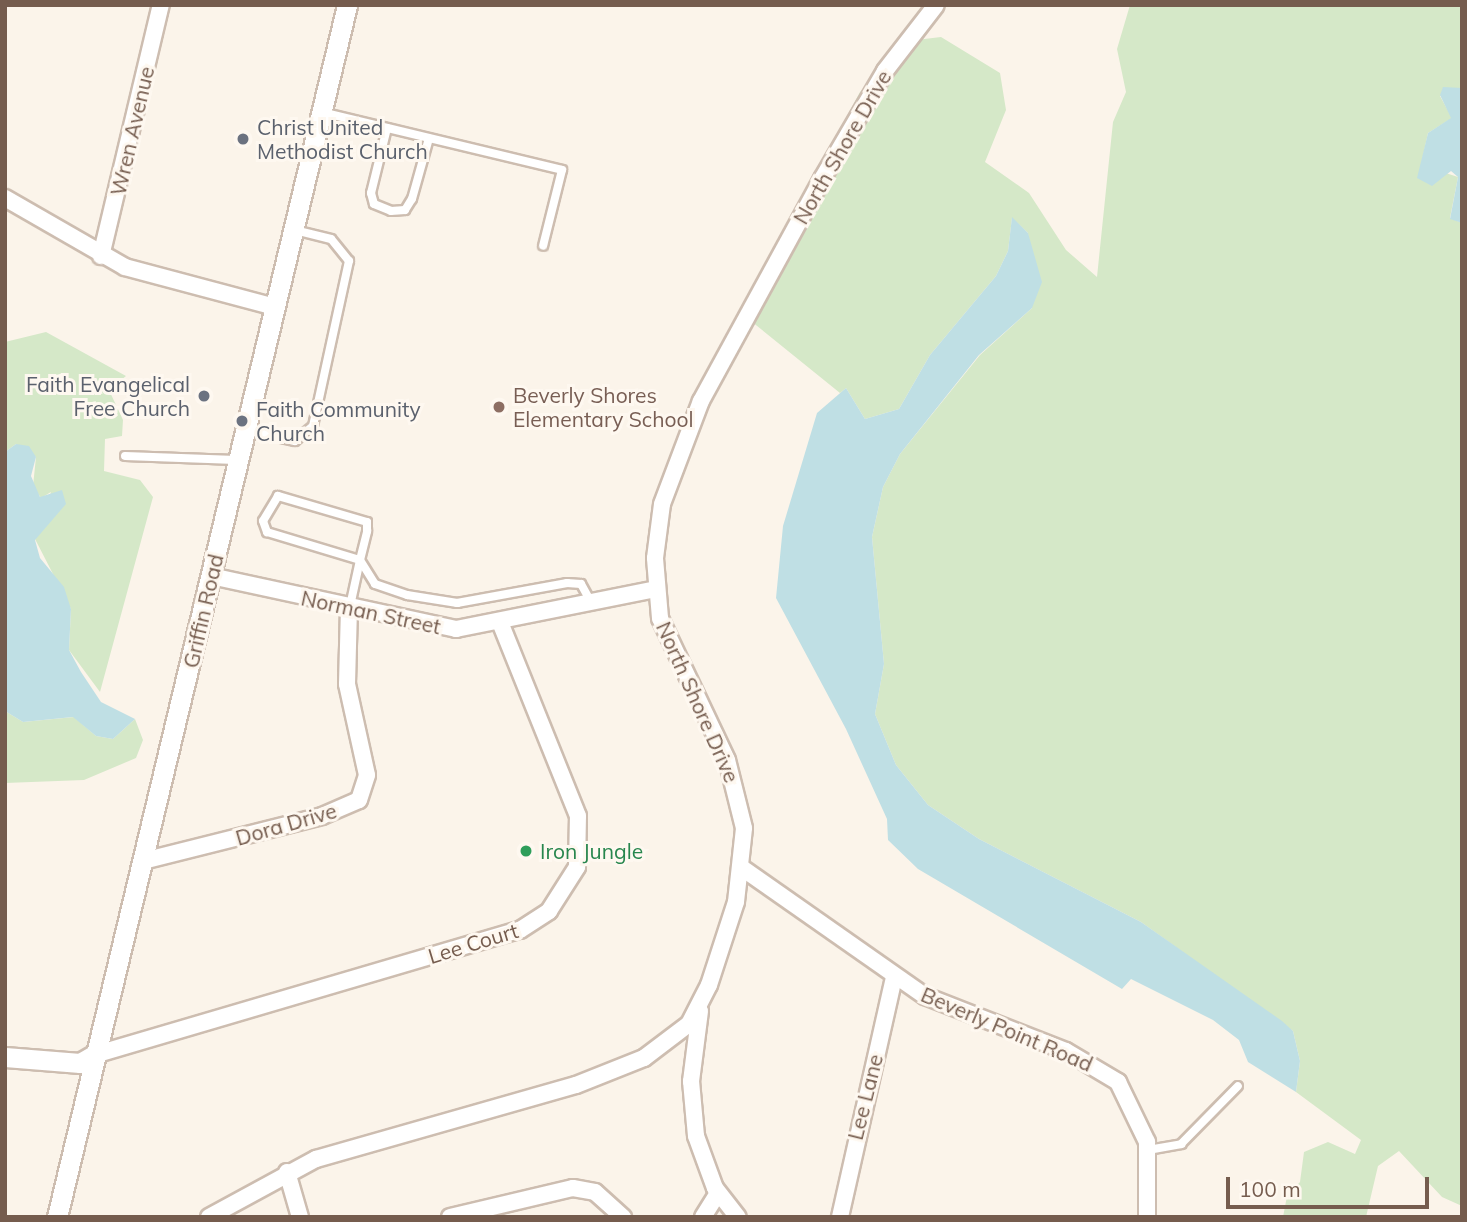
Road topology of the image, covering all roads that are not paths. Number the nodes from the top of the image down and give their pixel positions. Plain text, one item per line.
1 (161, 5) edge
2 (347, 5) edge
3 (929, 6) edge
4 (321, 112) junction
5 (387, 128) junction
6 (429, 138) junction
7 (5, 198) edge
8 (293, 230) junction
9 (543, 246) dead end
10 (101, 257) junction
11 (275, 307) junction
12 (246, 430) junction
13 (125, 456) dead end
14 (239, 460) junction
15 (360, 560) junction
16 (211, 576) junction
17 (656, 589) junction
18 (592, 603) junction
19 (349, 609) junction
20 (501, 624) junction
21 (143, 861) junction
22 (743, 868) junction
23 (894, 978) junction
24 (702, 1001) junction
25 (94, 1055) junction
26 (5, 1057) edge
27 (1238, 1086) dead end
28 (1148, 1150) junction
29 (287, 1172) junction
30 (718, 1193) junction
31 (1149, 1216) edge
32 (57, 1217) edge
33 (209, 1217) edge
34 (300, 1217) edge
35 (450, 1217) edge
36 (623, 1217) edge
37 (703, 1217) edge
38 (738, 1217) edge
39 (840, 1217) edge

1 - 10 street, Wren Avenue
2 - 4 street, Griffin Road
3 - 17 street, North Shore Drive
4 - 5 lane
4 - 8 street, Griffin Road
5 - 6 lane
5 - 6 lane
6 - 9 lane
7 - 10 street
8 - 11 street, Griffin Road
8 - 12 lane
10 - 11 street
11 - 12 street, Griffin Road
12 - 14 street, Griffin Road
13 - 14 lane
14 - 16 street, Griffin Road
15 - 15 lane
15 - 18 lane
15 - 19 lane
16 - 19 street, Norman Street
16 - 21 street, Griffin Road
17 - 18 street, Norman Street
17 - 22 street, North Shore Drive
18 - 20 street, Norman Street
19 - 20 street, Norman Street
19 - 21 street, Dora Drive
20 - 25 street, Lee Court
21 - 25 street, Griffin Road
22 - 23 street, Beverly Point Road
22 - 24 street, North Shore Drive
23 - 28 street, Beverly Point Road
23 - 39 street, Lee Lane
24 - 29 street, North Shore Drive
24 - 30 street
25 - 26 street
25 - 32 street, Griffin Road
27 - 28 lane
28 - 31 street, Beverly Point Road
29 - 33 street, North Shore Drive
29 - 34 street
30 - 37 street
30 - 38 street
35 - 36 street

